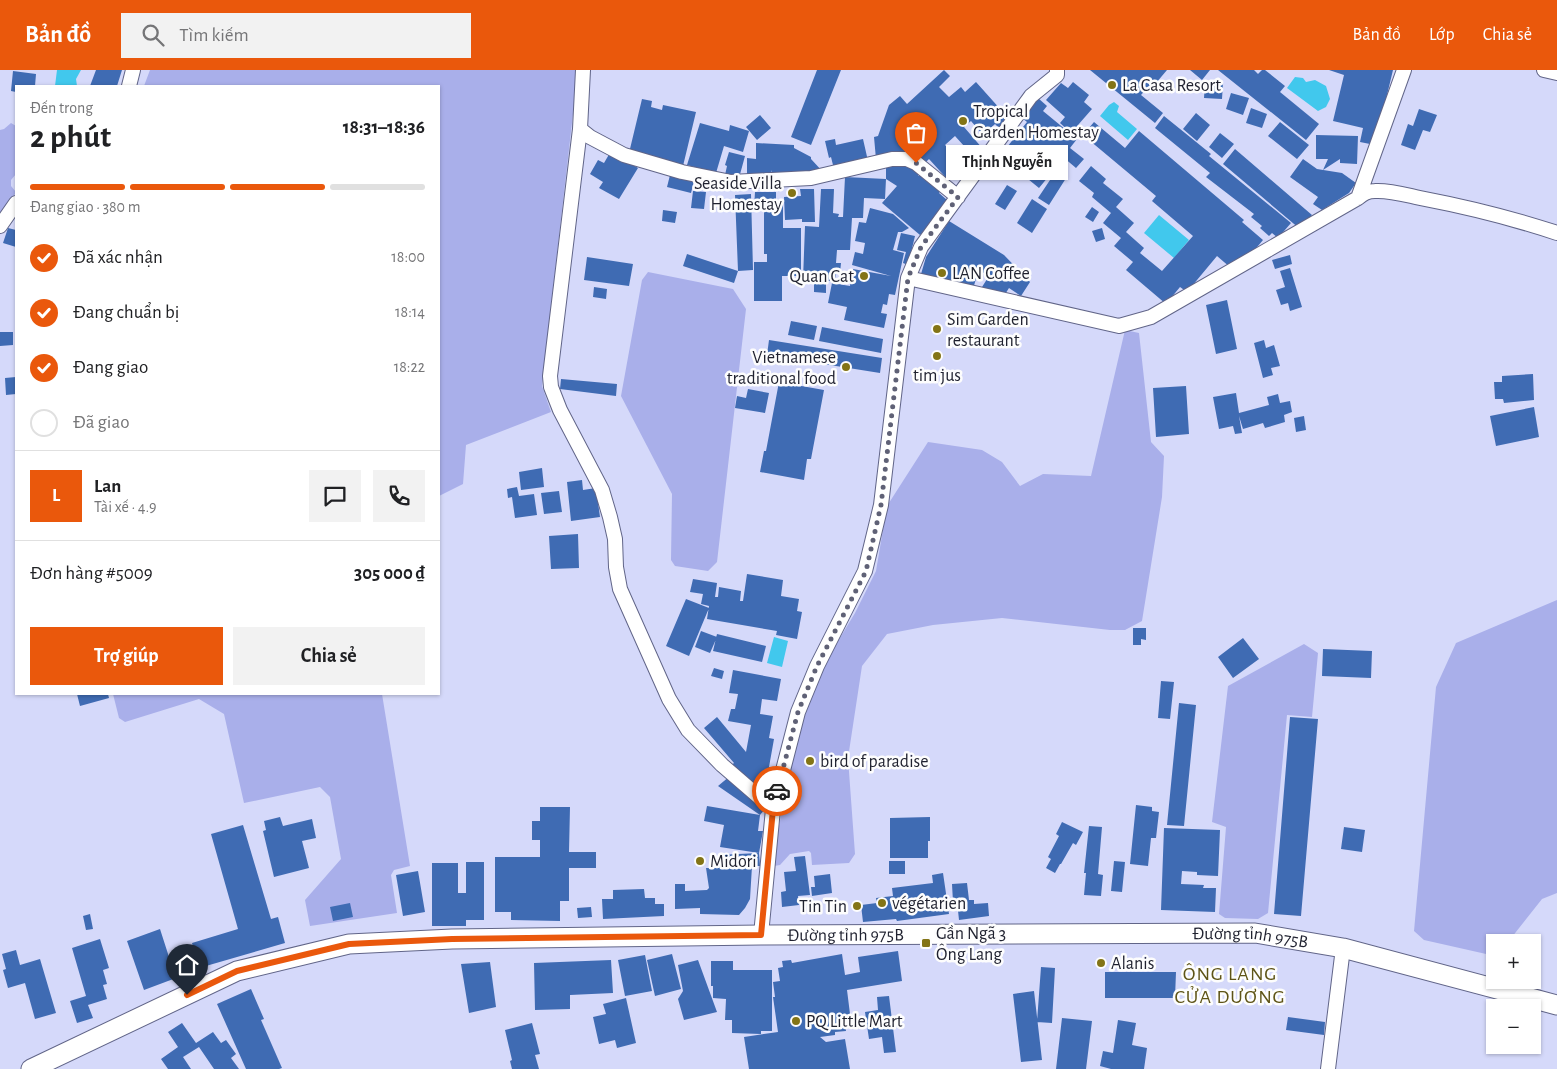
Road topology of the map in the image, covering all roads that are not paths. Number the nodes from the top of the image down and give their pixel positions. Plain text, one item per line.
1 (133, 70) edge
2 (583, 70) edge
3 (1404, 70) edge
4 (1544, 70) edge
5 (1059, 72) edge
6 (1557, 73) edge
7 (129, 85) edge
8 (580, 129) junction
9 (958, 197) junction
10 (1358, 198) junction
11 (15, 204) edge
12 (0, 226) edge
13 (1557, 232) edge
14 (908, 278) junction
15 (773, 809) junction
16 (761, 935) junction
17 (1343, 948) junction
18 (1557, 1005) edge
19 (31, 1069) edge
20 (1328, 1069) edge

1 - 7 street
2 - 8 street
3 - 10 street
4 - 6 street
5 - 9 street
8 - 9 street
8 - 15 street
9 - 14 street
10 - 13 street
10 - 14 street
11 - 12 street
14 - 15 street
15 - 16 street
16 - 17 main road, Đường tỉnh 975B
16 - 19 main road, Đường tỉnh 975B
17 - 18 main road, Đường tỉnh 975B
17 - 20 street

